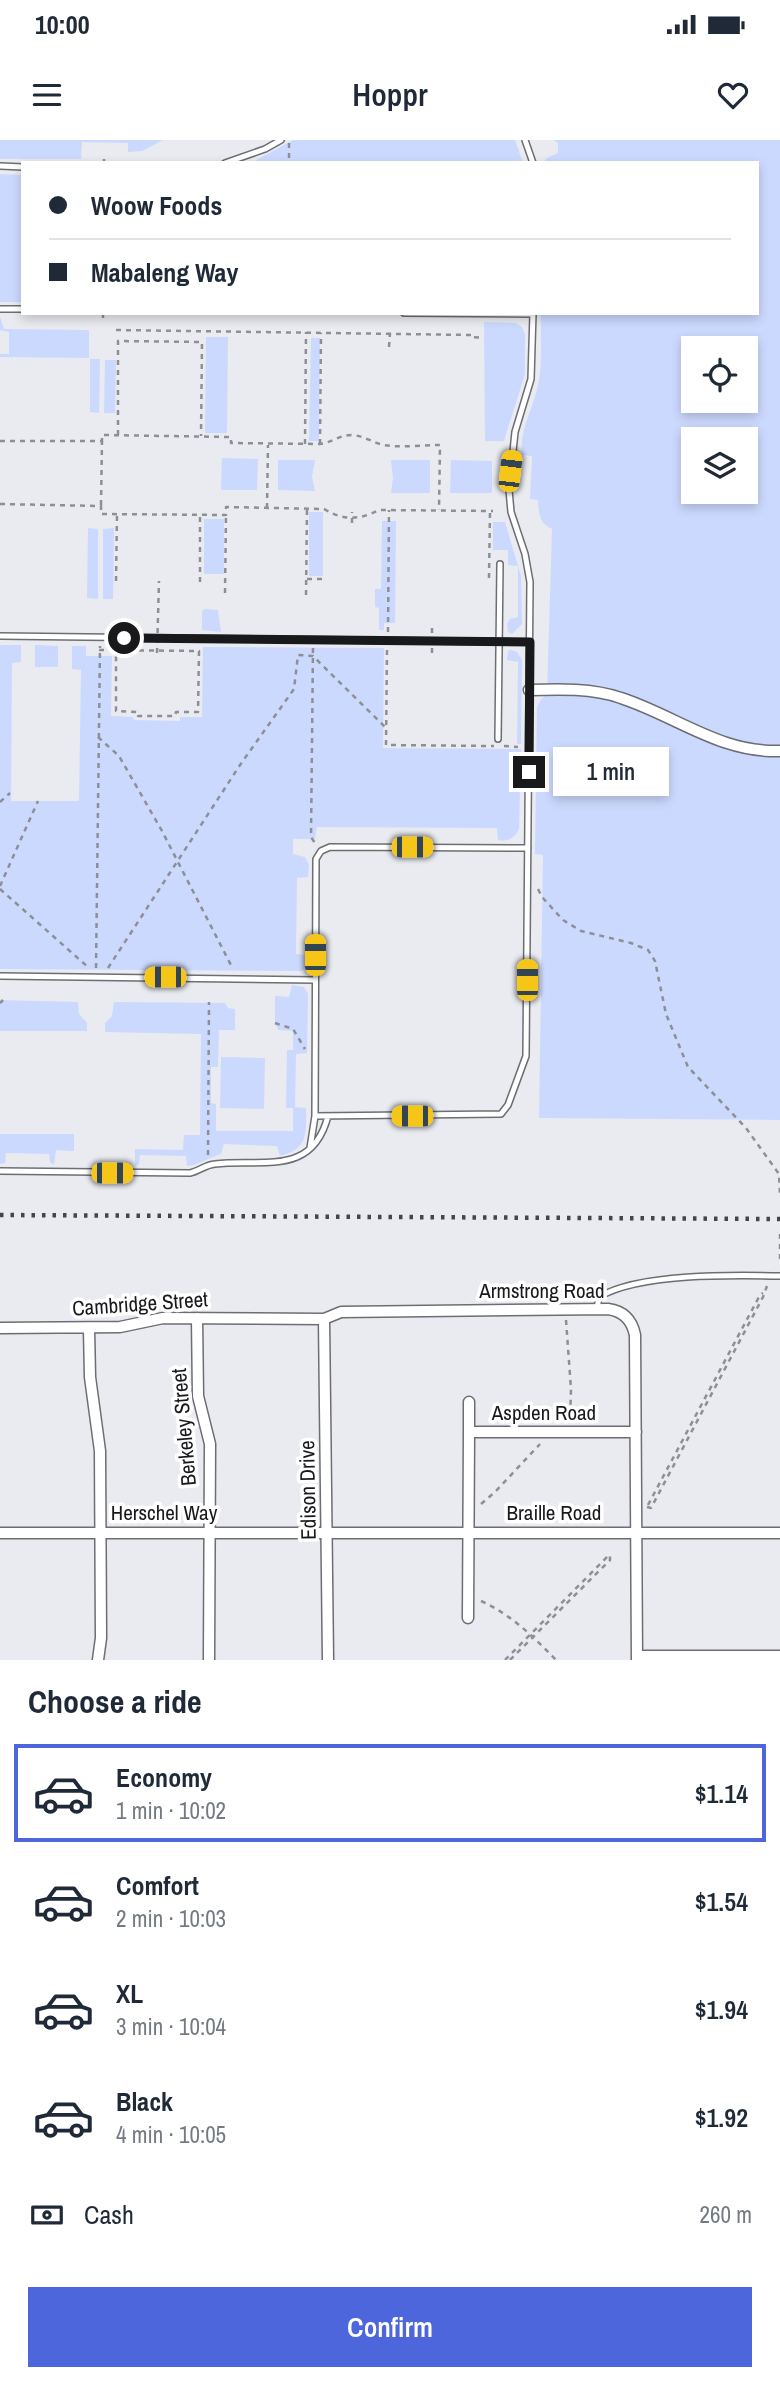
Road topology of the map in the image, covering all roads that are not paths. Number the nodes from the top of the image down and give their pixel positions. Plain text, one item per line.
1 (281, 140) edge
2 (525, 140) edge
3 (232, 161) edge
4 (532, 161) edge
5 (0, 166) edge
6 (21, 167) edge
7 (0, 309) edge
8 (21, 309) edge
9 (533, 315) edge
10 (500, 564) dead end
11 (265, 631) dead end
12 (0, 636) edge
13 (28, 636) junction
14 (66, 636) junction
15 (265, 639) junction
16 (500, 641) junction
17 (530, 642) junction
18 (28, 645) dead end
19 (66, 646) dead end
20 (529, 690) junction
21 (498, 739) dead end
22 (780, 751) edge
23 (528, 848) junction
24 (0, 976) edge
25 (315, 979) junction
26 (315, 1116) junction
27 (328, 1116) junction
28 (310, 1149) junction
29 (0, 1171) edge
30 (780, 1276) edge
31 (597, 1309) junction
32 (197, 1318) junction
33 (324, 1319) junction
34 (0, 1328) edge
35 (89, 1329) junction
36 (469, 1402) dead end
37 (469, 1432) junction
38 (636, 1432) junction
39 (101, 1532) junction
40 (210, 1532) junction
41 (328, 1532) junction
42 (468, 1532) junction
43 (636, 1532) junction
44 (780, 1532) edge
45 (0, 1533) edge
46 (468, 1618) dead end
47 (780, 1656) edge
48 (637, 1658) edge
49 (98, 1660) edge
50 (209, 1660) edge
51 (328, 1660) edge

1 - 3 lane
2 - 4 lane
5 - 6 lane
7 - 8 lane
9 - 17 lane
10 - 16 lane
11 - 15 lane
12 - 13 lane
13 - 14 lane
13 - 18 lane
14 - 15 lane
14 - 19 lane
15 - 16 lane
16 - 17 lane
16 - 21 lane
17 - 20 lane
20 - 22 street
20 - 23 lane
23 - 25 lane
23 - 27 lane
24 - 25 lane
25 - 26 lane
26 - 27 lane
26 - 28 lane
27 - 28 lane
28 - 29 lane
30 - 31 lane
31 - 33 street, Armstrong Road
31 - 38 street, Armstrong Road
32 - 33 street, Cambridge Street
32 - 35 street, Cambridge Street
32 - 40 street, Berkeley Street
33 - 41 street, Edison Drive
34 - 35 street, Cambridge Street
35 - 39 street
36 - 37 street
37 - 38 street, Aspden Road
37 - 42 street, Aspden Road
38 - 43 street, Armstrong Road
39 - 40 street, Herschel Way
39 - 45 street, Herschel Way
39 - 49 street
40 - 41 street, Herschel Way
40 - 50 street, Berkeley Street
41 - 42 street, Braille Road
41 - 51 street, Edison Drive
42 - 43 street, Braille Road
42 - 46 street, Aspden Road
43 - 44 street, Braille Road
43 - 48 street, Armstrong Road
47 - 48 street

